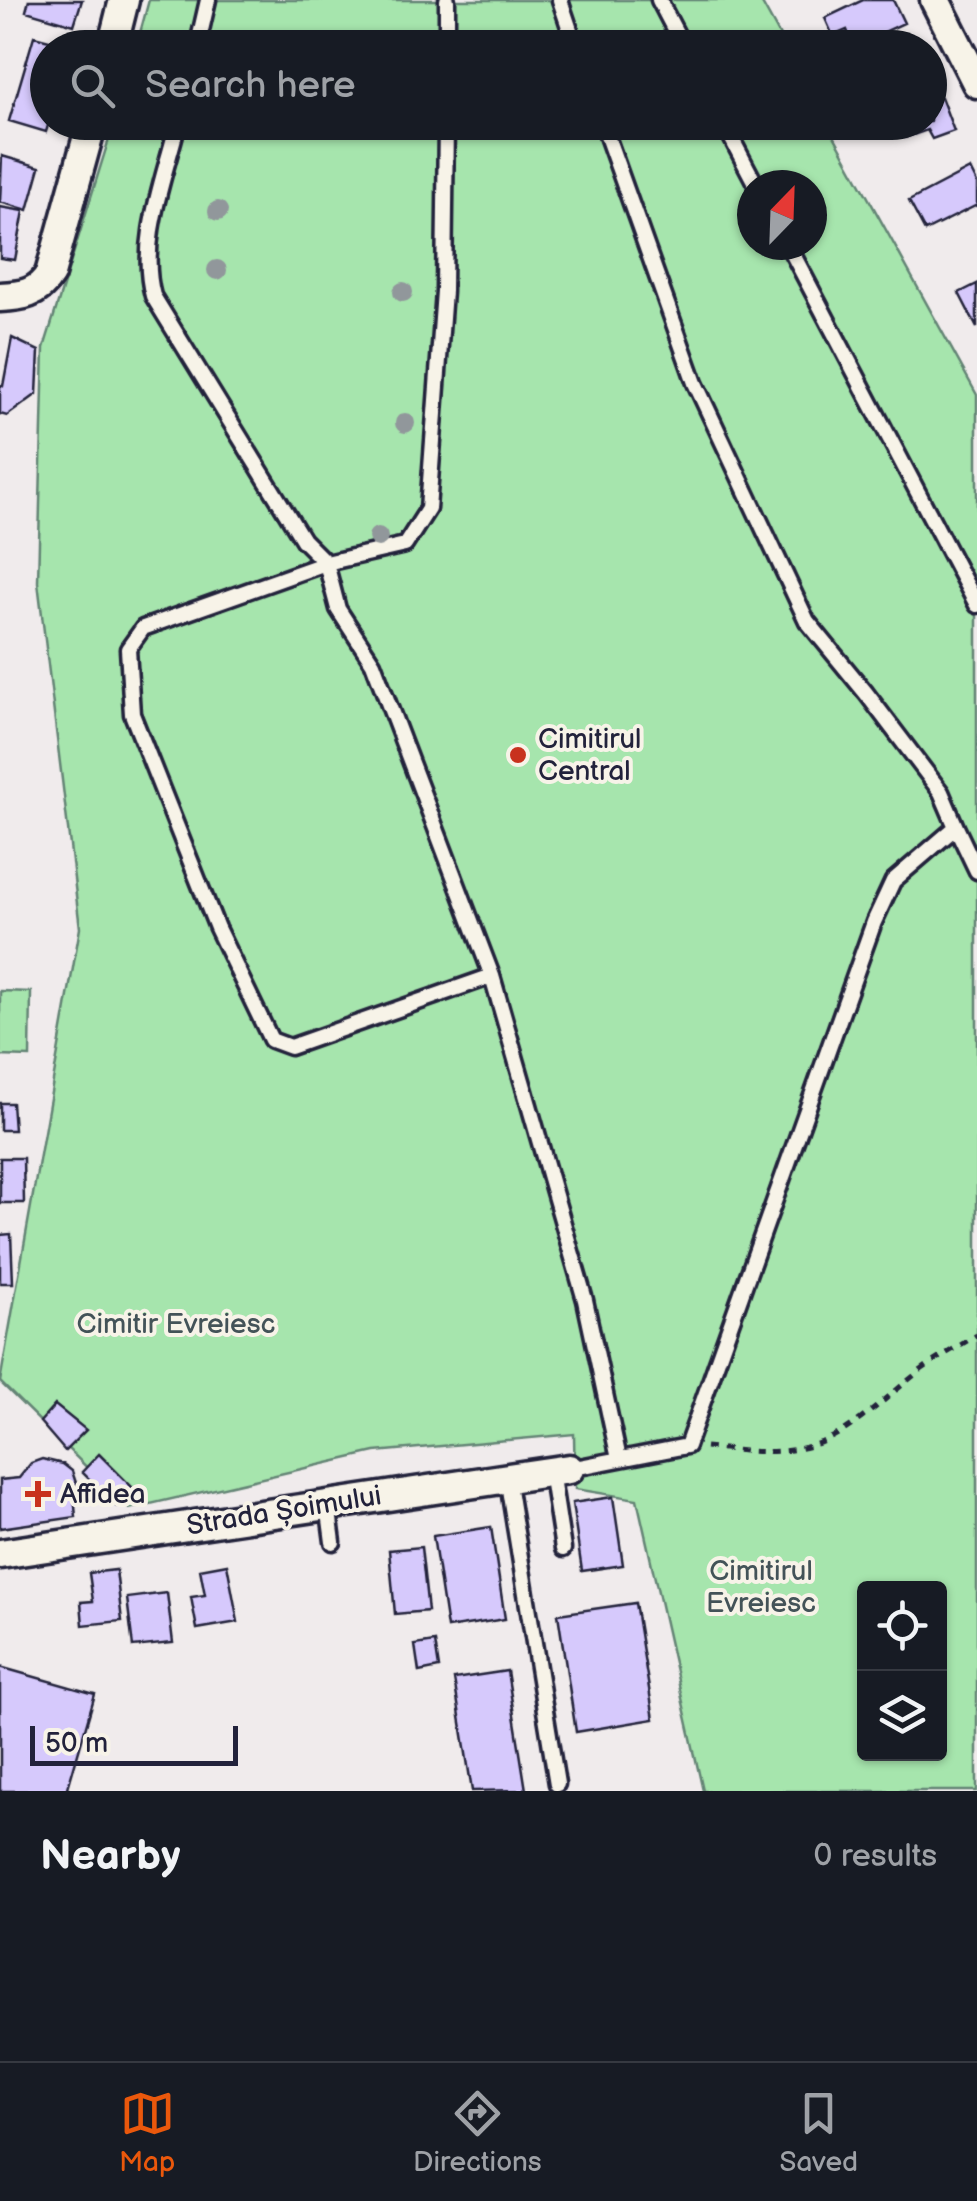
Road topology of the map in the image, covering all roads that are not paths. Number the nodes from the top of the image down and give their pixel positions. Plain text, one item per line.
1 (124, 0) edge
2 (208, 0) edge
3 (447, 0) edge
4 (560, 0) edge
5 (659, 0) edge
6 (935, 0) edge
7 (116, 30) edge
8 (200, 30) edge
9 (446, 30) edge
10 (570, 30) edge
11 (675, 30) edge
12 (977, 82) edge
13 (87, 140) edge
14 (174, 140) edge
15 (446, 140) edge
16 (608, 140) edge
17 (732, 140) edge
18 (748, 170) edge
19 (796, 260) edge
20 (0, 298) edge
21 (326, 563) junction
22 (977, 605) edge
23 (956, 827) junction
24 (977, 871) edge
25 (492, 976) junction
26 (620, 1459) junction
27 (560, 1470) junction
28 (507, 1477) junction
29 (328, 1504) junction
30 (333, 1542) dead end
31 (563, 1550) dead end
32 (0, 1554) edge
33 (556, 1784) dead end

1 - 7 street
2 - 8 lane
3 - 9 lane
4 - 10 lane
5 - 11 lane
6 - 12 street
13 - 20 street
14 - 21 lane
15 - 21 lane
16 - 23 lane
17 - 18 lane
19 - 22 lane
21 - 25 lane
21 - 25 lane
23 - 24 lane
23 - 26 lane
25 - 26 lane
26 - 27 lane
27 - 28 street, Strada Șoimului
27 - 31 lane
28 - 29 street, Strada Șoimului
28 - 33 lane
29 - 30 lane
29 - 32 street, Strada Șoimului

